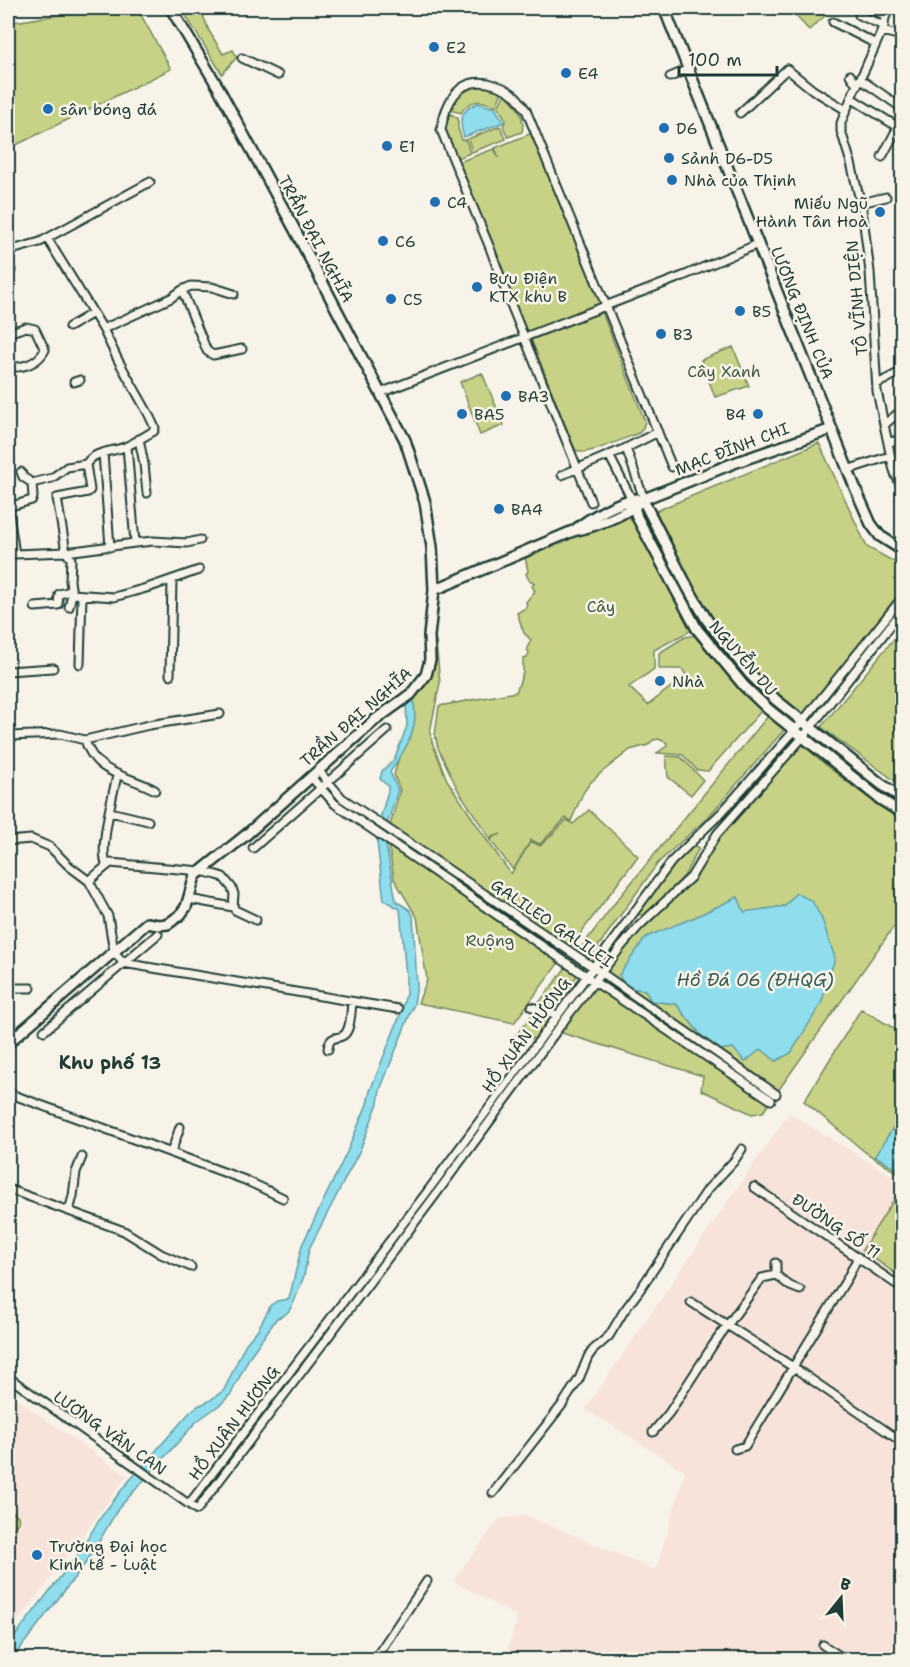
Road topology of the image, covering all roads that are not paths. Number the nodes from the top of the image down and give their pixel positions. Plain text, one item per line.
1 (664, 8) edge
2 (870, 8) edge
3 (886, 8) edge
4 (172, 10) edge
5 (859, 15) dead end
6 (886, 16) junction
7 (833, 22) dead end
8 (883, 28) junction
9 (903, 38) edge
10 (876, 44) junction
11 (242, 58) dead end
12 (689, 69) junction
13 (279, 75) dead end
14 (850, 75) dead end
15 (670, 77) dead end
16 (859, 82) junction
17 (851, 98) junction
18 (903, 108) edge
19 (846, 110) junction
20 (740, 113) dead end
21 (882, 157) dead end
22 (150, 182) dead end
23 (886, 196) dead end
24 (861, 203) junction
25 (47, 238) junction
26 (758, 244) junction
27 (8, 251) edge
28 (8, 262) edge
29 (11, 271) dead end
30 (182, 290) junction
31 (234, 294) dead end
32 (606, 306) junction
33 (93, 313) junction
34 (69, 327) dead end
35 (103, 329) junction
36 (8, 333) edge
37 (524, 338) junction
38 (242, 350) dead end
39 (8, 361) edge
40 (903, 375) edge
41 (877, 384) junction
42 (380, 393) junction
43 (903, 410) edge
44 (884, 425) junction
45 (832, 429) junction
46 (658, 432) junction
47 (139, 439) junction
48 (903, 440) edge
49 (888, 442) junction
50 (128, 446) junction
51 (626, 448) junction
52 (103, 453) junction
53 (609, 455) junction
54 (890, 456) junction
55 (86, 464) junction
56 (672, 467) dead end
57 (577, 469) junction
58 (847, 470) junction
59 (21, 472) dead end
60 (562, 475) dead end
61 (32, 483) junction
62 (903, 486) edge
63 (147, 493) dead end
64 (644, 499) junction
65 (591, 502) dead end
66 (634, 503) junction
67 (200, 540) dead end
68 (135, 543) junction
69 (110, 547) junction
70 (903, 550) edge
71 (66, 552) junction
72 (11, 555) edge
73 (199, 570) dead end
74 (172, 580) junction
75 (435, 590) junction
76 (72, 593) junction
77 (82, 595) junction
78 (903, 598) edge
79 (35, 607) dead end
80 (69, 607) dead end
81 (903, 611) edge
82 (80, 664) dead end
83 (53, 668) dead end
84 (8, 671) edge
85 (170, 675) dead end
86 (776, 700) junction
87 (768, 709) junction
88 (220, 714) dead end
89 (807, 725) junction
90 (387, 730) dead end
91 (799, 734) junction
92 (8, 736) edge
93 (85, 740) junction
94 (314, 774) junction
95 (117, 776) junction
96 (328, 782) junction
97 (322, 788) junction
98 (155, 790) dead end
99 (903, 798) edge
100 (348, 802) junction
101 (343, 809) junction
102 (110, 812) junction
103 (903, 813) edge
104 (148, 821) dead end
105 (696, 838) junction
106 (8, 841) edge
107 (254, 849) dead end
108 (708, 849) junction
109 (107, 866) junction
110 (201, 871) junction
111 (89, 881) junction
112 (189, 899) junction
113 (233, 907) junction
114 (629, 918) junction
115 (255, 920) dead end
116 (639, 927) junction
117 (158, 933) dead end
118 (114, 951) junction
119 (123, 963) junction
120 (593, 967) junction
121 (601, 973) junction
122 (586, 976) junction
123 (594, 982) junction
124 (8, 988) edge
125 (31, 988) dead end
126 (352, 1002) junction
127 (532, 1007) dead end
128 (398, 1009) dead end
129 (558, 1015) junction
130 (44, 1031) dead end
131 (8, 1043) edge
132 (328, 1049) dead end
133 (8, 1093) edge
134 (180, 1127) dead end
135 (742, 1149) dead end
136 (171, 1153) junction
137 (82, 1157) dead end
138 (754, 1186) dead end
139 (8, 1189) edge
140 (424, 1196) junction
141 (284, 1198) dead end
142 (431, 1201) junction
143 (69, 1210) junction
144 (858, 1257) junction
145 (776, 1263) dead end
146 (191, 1267) dead end
147 (776, 1275) junction
148 (903, 1288) edge
149 (800, 1290) dead end
150 (691, 1302) dead end
151 (727, 1326) junction
152 (793, 1367) junction
153 (8, 1377) edge
154 (653, 1432) dead end
155 (903, 1442) edge
156 (735, 1449) dead end
157 (493, 1493) dead end
158 (189, 1504) junction
159 (197, 1510) joint
160 (427, 1581) dead end
161 (823, 1645) dead end
162 (374, 1659) edge
163 (846, 1659) edge

1 - 12 street, LƯƠNG ĐỊNH CỦA
2 - 6 street
3 - 6 street, TÔ VĨNH DIỆN
4 - 42 street, TRẦN ĐẠI NGHĨA
5 - 8 street
6 - 8 street, TÔ VĨNH DIỆN
7 - 10 street
8 - 9 street
8 - 10 street, TÔ VĨNH DIỆN
10 - 16 street, TÔ VĨNH DIỆN
11 - 13 street
12 - 15 street
12 - 26 street, LƯƠNG ĐỊNH CỦA
14 - 16 street
16 - 17 street, TÔ VĨNH DIỆN
16 - 18 street
17 - 19 street, TÔ VĨNH DIỆN
17 - 21 street
19 - 20 street
19 - 24 street, TÔ VĨNH DIỆN
22 - 25 street
23 - 24 street
24 - 41 street, TÔ VĨNH DIỆN
25 - 27 street
25 - 33 street
26 - 32 street
26 - 45 street, LƯƠNG ĐỊNH CỦA
28 - 29 street
30 - 31 street
30 - 35 street
30 - 38 street
32 - 37 street
32 - 37 street
32 - 46 street
33 - 34 street
33 - 35 street
35 - 47 street
36 - 39 street
37 - 42 street
37 - 57 street
40 - 41 street
41 - 44 street, TÔ VĨNH DIỆN
42 - 75 street, TRẦN ĐẠI NGHĨA
43 - 44 street
44 - 49 street, TÔ VĨNH DIỆN
45 - 58 street, LƯƠNG ĐỊNH CỦA
45 - 64 street, MẠC ĐĨNH CHI
46 - 51 street
46 - 56 street
47 - 50 street
47 - 63 street
48 - 49 street
49 - 54 street, TÔ VĨNH DIỆN
50 - 52 street
50 - 68 street
51 - 53 street
51 - 64 street
52 - 55 street
52 - 69 street
53 - 57 street
53 - 66 street
54 - 58 street
54 - 62 street, TÔ VĨNH DIỆN
55 - 61 street
55 - 71 street
57 - 60 street
57 - 65 street
58 - 70 street, LƯƠNG ĐỊNH CỦA
59 - 61 street
61 - 72 street
64 - 66 street, MẠC ĐĨNH CHI
64 - 86 street, NGUYỄN DU
66 - 75 street, MẠC ĐĨNH CHI
66 - 87 street, NGUYỄN DU
67 - 68 street
68 - 69 street
69 - 71 street
71 - 72 street
71 - 76 street
73 - 74 street
74 - 77 street
74 - 85 street
75 - 94 street, TRẦN ĐẠI NGHĨA
76 - 77 street
76 - 79 street
76 - 80 street
77 - 82 street
78 - 89 street, HỒ XUÂN HƯƠNG
81 - 89 street, HỒ XUÂN HƯƠNG
83 - 84 street
86 - 87 street
86 - 89 street, NGUYỄN DU
87 - 91 street, NGUYỄN DU
88 - 93 street
89 - 91 street, HỒ XUÂN HƯƠNG
89 - 99 street, NGUYỄN DU
90 - 96 street
91 - 103 street, NGUYỄN DU
91 - 105 street, HỒ XUÂN HƯƠNG
91 - 108 street, HỒ XUÂN HƯƠNG
92 - 93 street
93 - 95 street
94 - 96 street, GALILEO GALILEI
94 - 97 street, GALILEO GALILEI
94 - 110 street, TRẦN ĐẠI NGHĨA
95 - 98 street
95 - 102 street
96 - 97 street
96 - 100 street, GALILEO GALILEI
97 - 101 street, GALILEO GALILEI
97 - 107 street
100 - 101 street
100 - 120 street, GALILEO GALILEI
101 - 122 street, GALILEO GALILEI
102 - 104 street
102 - 109 street
105 - 108 street
105 - 114 street, HỒ XUÂN HƯƠNG
106 - 111 street
108 - 116 street, HỒ XUÂN HƯƠNG
109 - 110 street
109 - 111 street
110 - 112 street, TRẦN ĐẠI NGHĨA
110 - 113 street
111 - 118 street
112 - 113 street
112 - 118 street, TRẦN ĐẠI NGHĨA
113 - 115 street
114 - 116 street
114 - 120 street, HỒ XUÂN HƯƠNG
116 - 121 street, HỒ XUÂN HƯƠNG
117 - 119 street
118 - 119 street
118 - 131 street, TRẦN ĐẠI NGHĨA
119 - 126 street
119 - 130 street
120 - 121 street, GALILEO GALILEI
120 - 122 street, HỒ XUÂN HƯƠNG
121 - 123 street, HỒ XUÂN HƯƠNG
121 - 123 street, GALILEO GALILEI
122 - 123 street, GALILEO GALILEI
122 - 129 street, HỒ XUÂN HƯƠNG
123 - 142 street, HỒ XUÂN HƯƠNG
124 - 125 street
126 - 128 street
126 - 132 street
127 - 129 street
129 - 140 street, HỒ XUÂN HƯƠNG
133 - 136 street
134 - 136 street
135 - 157 street
136 - 141 street
137 - 143 street
138 - 144 street, ĐƯỜNG SỐ 11
139 - 143 street
140 - 142 street
140 - 158 street, HỒ XUÂN HƯƠNG
142 - 159 street, HỒ XUÂN HƯƠNG
143 - 146 street
144 - 148 street, ĐƯỜNG SỐ 11
144 - 152 street
145 - 147 street
147 - 149 street
147 - 151 street
150 - 151 street
151 - 152 street
151 - 154 street
152 - 155 street
152 - 156 street
153 - 158 street, LƯƠNG VĂN CAN
158 - 159 street, LƯƠNG VĂN CAN
160 - 162 street
161 - 163 street

